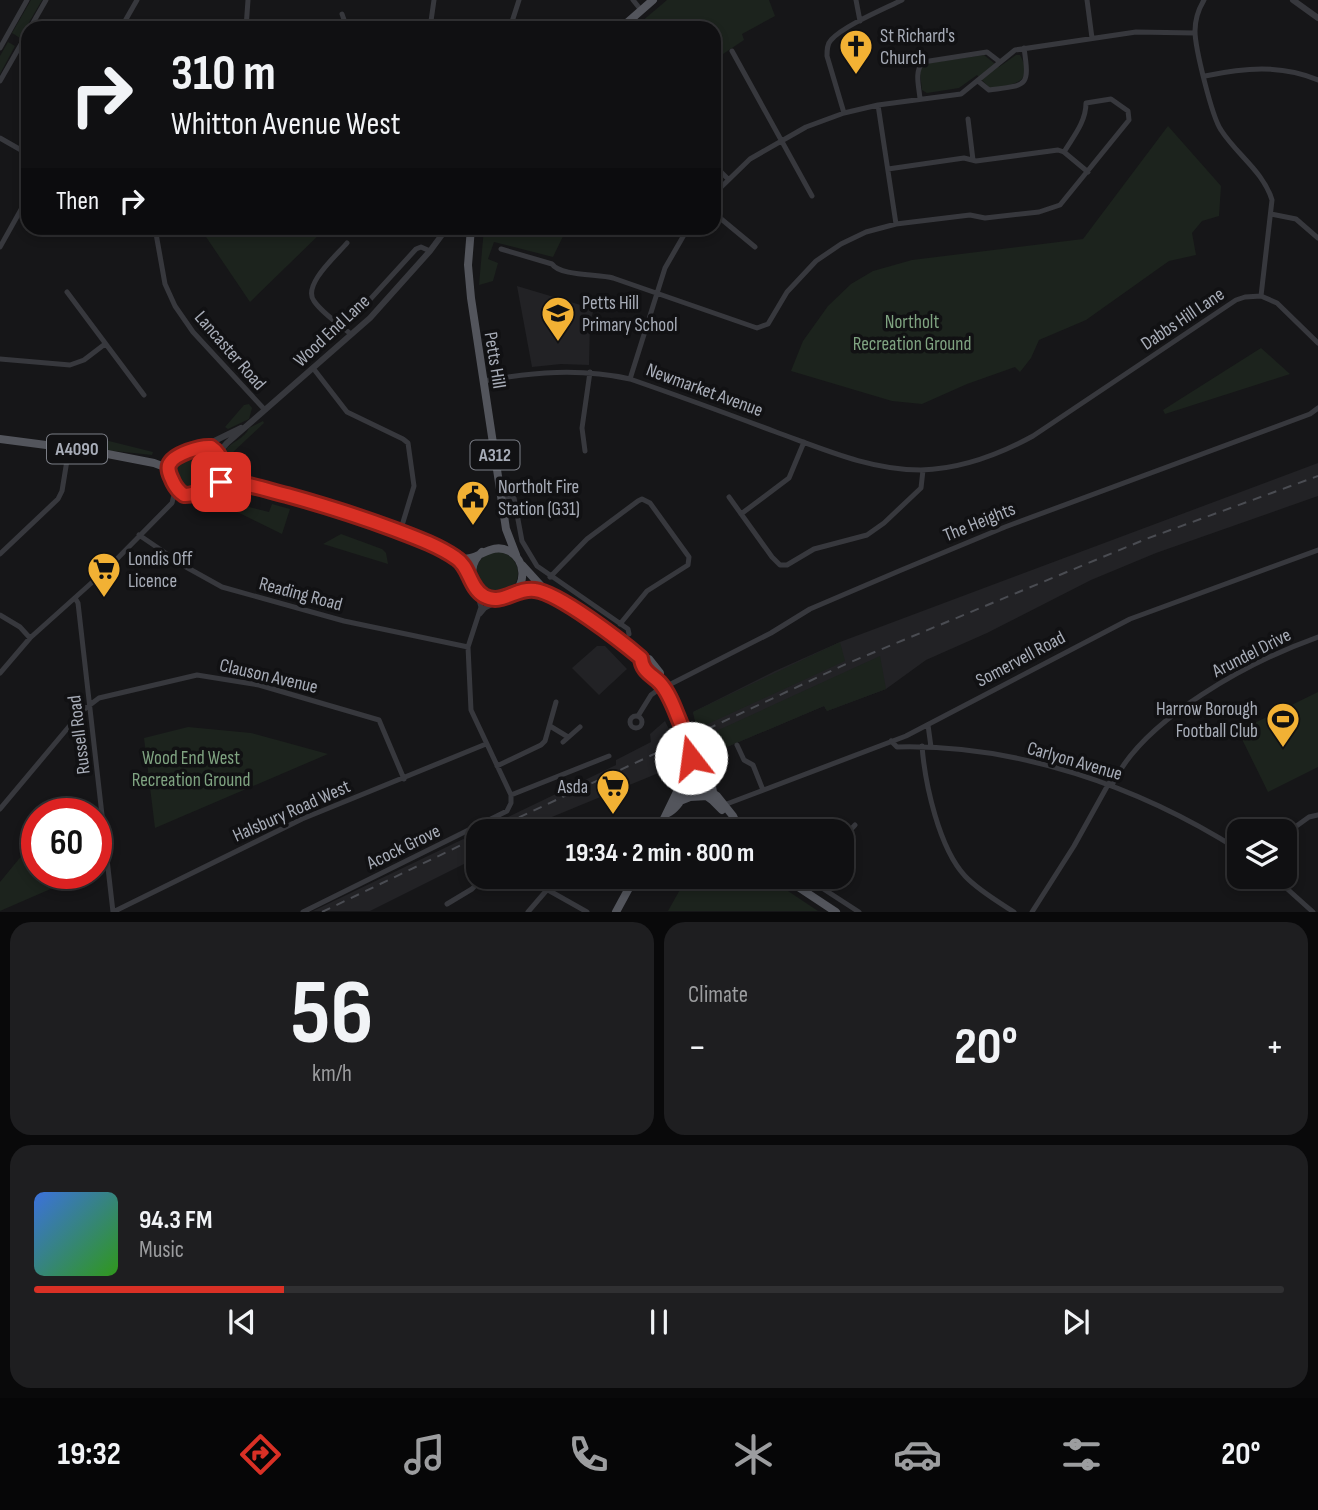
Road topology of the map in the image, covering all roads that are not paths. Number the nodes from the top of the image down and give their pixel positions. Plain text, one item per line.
1 (27, 0) edge
2 (46, 0) edge
3 (136, 0) edge
4 (248, 0) edge
5 (434, 0) edge
6 (519, 0) edge
7 (633, 0) edge
8 (653, 0) edge
9 (856, 0) edge
10 (902, 0) edge
11 (1087, 0) edge
12 (1204, 0) edge
13 (1293, 0) edge
14 (641, 10) junction
15 (342, 14) dead end
16 (1318, 18) edge
17 (34, 21) edge
18 (125, 21) edge
19 (246, 21) edge
20 (344, 21) edge
21 (431, 21) edge
22 (512, 21) edge
23 (629, 21) edge
24 (860, 21) junction
25 (1195, 33) junction
26 (1092, 38) junction
27 (21, 44) edge
28 (0, 48) edge
29 (1024, 48) junction
30 (732, 51) dead end
31 (1000, 62) junction
32 (1205, 76) junction
33 (1318, 80) edge
34 (0, 81) edge
35 (978, 81) junction
36 (920, 99) junction
37 (878, 105) junction
38 (844, 113) junction
39 (968, 119) dead end
40 (0, 138) edge
41 (781, 140) junction
42 (21, 150) edge
43 (1064, 152) junction
44 (971, 159) junction
45 (888, 169) junction
46 (721, 172) edge
47 (1088, 172) junction
48 (728, 179) junction
49 (721, 186) edge
50 (812, 196) dead end
51 (21, 210) edge
52 (1271, 214) junction
53 (721, 219) edge
54 (896, 224) junction
55 (156, 235) edge
56 (442, 235) edge
57 (471, 235) edge
58 (683, 235) edge
59 (1318, 238) edge
60 (347, 243) dead end
61 (0, 247) edge
62 (755, 247) dead end
63 (500, 249) dead end
64 (430, 251) junction
65 (67, 292) dead end
66 (656, 293) junction
67 (1261, 296) junction
68 (344, 328) junction
69 (351, 334) junction
70 (1318, 343) edge
71 (105, 344) junction
72 (0, 359) edge
73 (313, 369) junction
74 (590, 372) junction
75 (630, 379) junction
76 (483, 381) junction
77 (144, 395) dead end
78 (1318, 408) edge
79 (265, 410) junction
80 (246, 426) junction
81 (0, 439) edge
82 (803, 442) junction
83 (201, 447) junction
84 (69, 448) junction
85 (585, 451) dead end
86 (175, 458) junction
87 (220, 459) junction
88 (154, 463) junction
89 (224, 469) junction
90 (911, 469) joint
91 (923, 470) junction
92 (170, 475) junction
93 (218, 483) junction
94 (253, 486) junction
95 (176, 487) junction
96 (192, 495) junction
97 (729, 497) dead end
98 (502, 498) junction
99 (169, 506) junction
100 (741, 514) junction
101 (506, 529) junction
102 (400, 532) junction
103 (139, 536) junction
104 (1318, 550) edge
105 (486, 551) junction
106 (0, 554) edge
107 (454, 556) junction
108 (518, 560) junction
109 (551, 578) junction
110 (475, 587) junction
111 (508, 596) junction
112 (555, 597) junction
113 (75, 598) junction
114 (0, 615) edge
115 (478, 617) junction
116 (620, 624) junction
117 (629, 634) dead end
118 (1318, 637) edge
119 (30, 638) junction
120 (468, 647) junction
121 (0, 673) edge
122 (662, 686) junction
123 (556, 702) dead end
124 (91, 704) junction
125 (638, 716) dead end
126 (928, 725) junction
127 (550, 726) junction
128 (580, 727) dead end
129 (683, 729) junction
130 (568, 737) junction
131 (891, 741) junction
132 (563, 742) dead end
133 (485, 744) junction
134 (737, 745) dead end
135 (922, 746) junction
136 (931, 747) junction
137 (698, 749) junction
138 (609, 756) dead end
139 (497, 766) junction
140 (404, 779) junction
141 (688, 779) junction
142 (1110, 784) junction
143 (764, 790) junction
144 (710, 794) junction
145 (511, 795) junction
146 (680, 802) junction
147 (0, 810) edge
148 (727, 811) junction
149 (668, 813) junction
150 (1318, 815) edge
151 (665, 819) edge
152 (732, 819) edge
153 (1297, 826) edge
154 (1227, 843) edge
155 (472, 889) edge
156 (628, 889) edge
157 (801, 889) edge
158 (824, 889) edge
159 (1288, 889) edge
160 (548, 890) joint
161 (447, 904) dead end
162 (113, 912) edge
163 (303, 912) edge
164 (528, 912) edge
165 (587, 912) edge
166 (616, 912) edge
167 (836, 912) edge
168 (859, 912) edge
169 (1014, 912) edge
170 (1032, 912) edge
171 (1313, 912) edge

1 - 28 street
2 - 17 street
3 - 18 street
4 - 19 street
5 - 21 street
6 - 22 street
7 - 14 street
8 - 14 main road
9 - 24 street
10 - 24 street
11 - 26 street
12 - 25 street
13 - 16 street
14 - 23 main road
15 - 20 street
24 - 38 street
25 - 26 street
25 - 32 street
26 - 29 street
27 - 34 street
29 - 31 street
29 - 35 street
30 - 41 street
31 - 35 street
31 - 36 street
32 - 33 street
32 - 52 street
35 - 36 street
36 - 37 street
37 - 38 street
37 - 45 street
38 - 41 street
39 - 44 street
40 - 42 street
41 - 48 street
41 - 50 street
43 - 44 street
43 - 47 street
43 - 47 street
44 - 45 street
45 - 54 street
46 - 48 street
47 - 54 street
48 - 49 street
51 - 61 street
52 - 59 street
52 - 67 street
53 - 62 street
54 - 66 street
55 - 79 street, Lancaster Road
56 - 64 street, Wood End Lane
57 - 76 main road, Petts Hill / A312
58 - 66 street
60 - 68 street
63 - 66 street
64 - 68 street, Wood End Lane
64 - 69 street, Wood End Lane
65 - 71 street
66 - 75 street
67 - 70 street
67 - 91 street, Dabbs Hill Lane
68 - 69 street
69 - 73 street, Wood End Lane
71 - 72 street
71 - 77 street
73 - 79 street, Wood End Lane
73 - 102 street
74 - 75 street, Newmarket Avenue
74 - 76 street, Newmarket Avenue
74 - 85 street
75 - 82 street, Newmarket Avenue
76 - 98 main road, Petts Hill / A312
78 - 122 street, The Heights
79 - 80 street, Wood End Lane
80 - 83 street, Wood End Lane
80 - 87 street, Wood End Lane
81 - 84 main road, A4090
82 - 90 street, Newmarket Avenue
82 - 100 street
83 - 86 main road, Wood End Lane
83 - 87 main road
84 - 88 main road, A4090
84 - 106 street
86 - 88 main road, A4090
86 - 92 main road
87 - 89 main road
88 - 92 main road, A4090
89 - 93 main road
89 - 94 main road
90 - 91 street, Dabbs Hill Lane
91 - 100 street
92 - 95 main road
93 - 94 main road
93 - 96 main road
94 - 102 main road
95 - 96 main road
95 - 99 street
96 - 99 street
97 - 100 street
98 - 101 main road, Petts Hill / A312
98 - 109 street, Petts Hill
99 - 103 street
101 - 105 main road
101 - 108 main road, Petts Hill / A312
102 - 107 main road
103 - 113 street
103 - 120 street, Reading Road
104 - 126 street, Somervell Road
105 - 107 main road
105 - 108 main road
105 - 110 main road
107 - 110 main road
108 - 111 main road
108 - 112 main road, Petts Hill / A312
109 - 116 street, Petts Hill
109 - 116 street
110 - 111 main road
110 - 115 street
111 - 112 main road, Petts Hill / A312
111 - 115 street
112 - 122 main road, Petts Hill / A312
113 - 119 street
113 - 124 street, Russell Road
114 - 119 street
115 - 120 street
116 - 117 street, Petts Hill
118 - 142 street, Arundel Drive
119 - 121 street
120 - 133 street
122 - 125 street
122 - 129 main road, Petts Hill / A312
123 - 127 street
124 - 140 street, Clauson Avenue
124 - 147 street
124 - 162 street, Russell Road
126 - 131 street, Somervell Road
126 - 136 street
127 - 130 street
127 - 139 street
128 - 130 street
129 - 137 main road, A312
129 - 141 main road, A312
130 - 132 street
131 - 135 street, Carlyon Avenue
131 - 143 street, Somervell Road
133 - 139 street
133 - 140 street, Halsbury Road West
134 - 143 street
135 - 136 street, Carlyon Avenue
135 - 169 street
136 - 142 street, Carlyon Avenue
137 - 141 main road, A312
137 - 144 main road
138 - 145 street
139 - 145 street
140 - 162 street, Halsbury Road West
141 - 144 main road
141 - 146 main road, A312
141 - 149 main road, A312
142 - 154 street, Carlyon Avenue
142 - 170 street, Arundel Drive
143 - 148 street, Somervell Road
144 - 146 main road
144 - 148 main road
145 - 163 street, Acock Grove
146 - 149 main road, A312
148 - 152 main road
149 - 151 main road, A312
150 - 153 street
155 - 161 street
156 - 166 main road
157 - 167 main road
158 - 168 street
159 - 171 street
160 - 164 street
160 - 165 street

